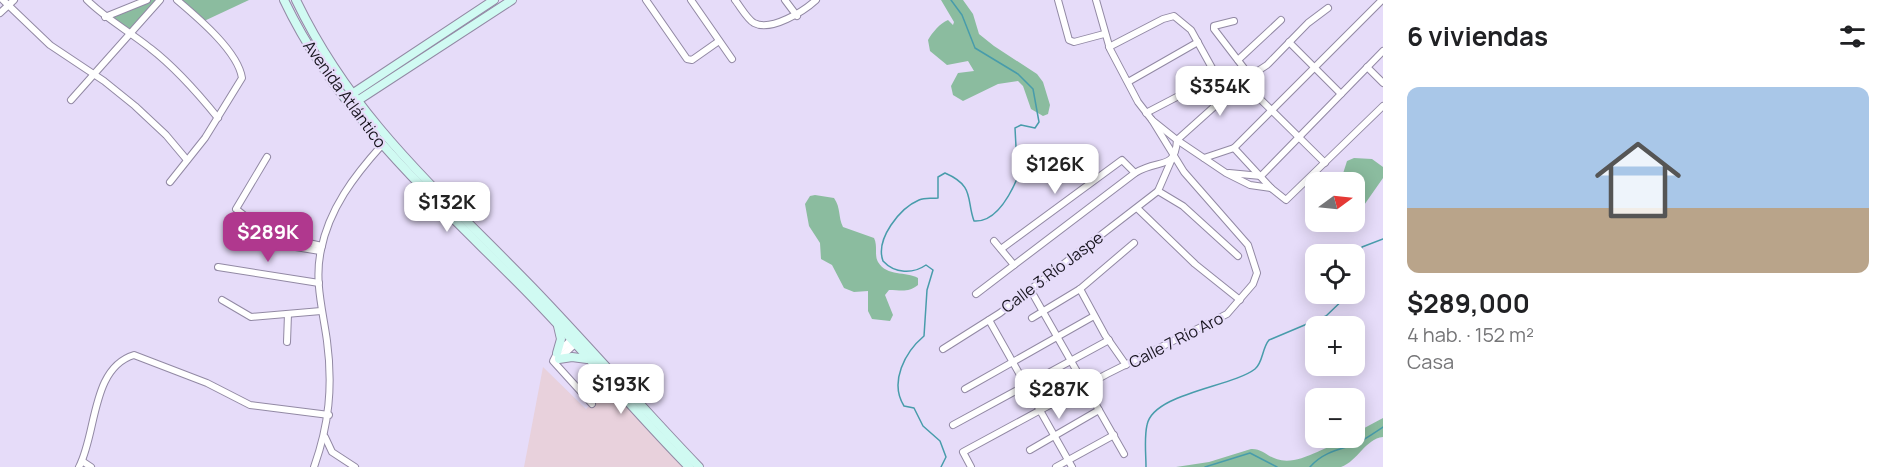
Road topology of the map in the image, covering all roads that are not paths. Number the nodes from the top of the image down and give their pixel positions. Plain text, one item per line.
1 (14, 0) edge
2 (87, 0) edge
3 (147, 0) edge
4 (160, 0) edge
5 (177, 0) edge
6 (284, 0) edge
7 (296, 0) edge
8 (494, 0) edge
9 (512, 0) edge
10 (646, 0) edge
11 (691, 0) edge
12 (735, 0) edge
13 (785, 0) edge
14 (816, 0) edge
15 (1058, 0) edge
16 (1096, 0) edge
17 (1382, 0) edge
18 (5, 3) edge
19 (1328, 8) dead end
20 (0, 13) edge
21 (797, 16) junction
22 (105, 17) junction
23 (1281, 20) dead end
24 (1234, 21) dead end
25 (129, 34) junction
26 (1104, 34) junction
27 (719, 41) junction
28 (1198, 42) junction
29 (1289, 42) junction
30 (1109, 47) junction
31 (1383, 51) edge
32 (732, 59) dead end
33 (1238, 60) junction
34 (1315, 68) junction
35 (1367, 68) junction
36 (95, 75) junction
37 (1217, 76) junction
38 (1250, 76) junction
39 (1128, 82) junction
40 (1383, 83) edge
41 (1341, 94) junction
42 (1227, 95) junction
43 (71, 100) dead end
44 (351, 100) junction
45 (1383, 106) edge
46 (1271, 111) junction
47 (1146, 113) junction
48 (218, 118) junction
49 (1152, 120) junction
50 (1299, 136) junction
51 (1177, 140) junction
52 (382, 145) junction
53 (1234, 148) junction
54 (267, 157) dead end
55 (1204, 158) junction
56 (1173, 159) junction
57 (188, 160) junction
58 (1325, 163) junction
59 (1226, 172) junction
60 (1135, 173) junction
61 (1261, 176) junction
62 (170, 182) dead end
63 (1271, 188) junction
64 (1158, 191) junction
65 (1137, 208) junction
66 (240, 238) dead end
67 (994, 241) dead end
68 (1134, 243) dead end
69 (321, 249) junction
70 (1002, 249) junction
71 (1238, 256) dead end
72 (1014, 265) junction
73 (218, 267) dead end
74 (319, 283) junction
75 (1030, 289) junction
76 (1080, 289) junction
77 (976, 294) dead end
78 (222, 300) dead end
79 (1240, 300) junction
80 (321, 311) junction
81 (1044, 312) junction
82 (288, 314) junction
83 (1094, 316) junction
84 (1032, 318) dead end
85 (989, 320) junction
86 (558, 326) junction
87 (1058, 336) junction
88 (576, 340) junction
89 (1109, 340) junction
90 (287, 342) dead end
91 (943, 349) dead end
92 (557, 357) junction
93 (587, 359) junction
94 (1013, 361) junction
95 (1071, 361) junction
96 (1126, 365) junction
97 (1027, 386) junction
98 (1085, 386) junction
99 (964, 388) dead end
100 (592, 404) dead end
101 (1099, 410) junction
102 (1041, 411) junction
103 (329, 415) junction
104 (953, 425) dead end
105 (1113, 435) junction
106 (1055, 436) junction
107 (325, 437) junction
108 (1030, 450) dead end
109 (1124, 453) dead end
110 (1069, 460) junction
111 (80, 464) edge
112 (91, 467) edge
113 (314, 467) edge
114 (355, 467) edge
115 (689, 467) edge
116 (699, 467) edge
117 (971, 467) edge
118 (1056, 467) edge
119 (1072, 467) edge

1 - 18 street
2 - 22 street
3 - 22 street
4 - 25 street
5 - 48 street
6 - 44 main road, Avenida Atlántico
7 - 44 main road, Avenida Atlántico
8 - 44 main road
9 - 44 main road
10 - 27 street
11 - 27 street
12 - 21 street
13 - 21 street
14 - 21 street
15 - 26 street
16 - 26 street
17 - 34 street
18 - 20 street
18 - 36 street
19 - 29 street
22 - 25 street
23 - 33 street
24 - 33 street
25 - 36 street
25 - 48 street
26 - 30 street
27 - 32 street
28 - 30 street
28 - 37 street
28 - 39 street
29 - 34 street
29 - 38 street
30 - 39 street
31 - 35 street
33 - 38 street
34 - 41 street
34 - 46 street
35 - 40 street
35 - 41 street
36 - 43 street
36 - 57 street
37 - 42 street
37 - 47 street
38 - 42 street
38 - 46 street
39 - 47 street
41 - 50 street
42 - 51 street
44 - 52 main road, Avenida Atlántico
44 - 88 main road, Avenida Atlántico
45 - 58 street
46 - 50 street
46 - 53 street
47 - 49 street
48 - 57 street
49 - 51 street
49 - 56 street
50 - 58 street
50 - 61 street
51 - 55 street
51 - 56 street
52 - 69 street
52 - 86 main road, Avenida Atlántico
53 - 55 street
53 - 61 street
54 - 69 street
55 - 59 street
56 - 60 street
56 - 64 street
56 - 79 street, Calle 7 Río Aro
57 - 62 street
58 - 63 street
59 - 61 street
59 - 63 street
60 - 70 street
60 - 72 street
61 - 63 street
64 - 65 street, Calle 3 Río Jaspe
64 - 71 street
65 - 75 street, Calle 3 Río Jaspe
65 - 79 street
66 - 69 street
67 - 70 street
68 - 76 street
69 - 74 street
70 - 72 street
72 - 77 street
73 - 74 street
74 - 80 street
75 - 81 street
75 - 85 street, Calle 3 Río Jaspe
76 - 81 street
76 - 83 street
78 - 82 street
79 - 96 street, Calle 7 Río Aro
80 - 82 street
80 - 103 street
81 - 84 street
81 - 87 street
82 - 90 street
83 - 87 street
83 - 89 street
85 - 91 street, Calle 3 Río Jaspe
85 - 94 street
86 - 88 main road, Avenida Atlántico
86 - 92 main road
87 - 94 street
87 - 95 street
88 - 92 street
88 - 93 main road, Avenida Atlántico
88 - 116 main road, Avenida Atlántico
89 - 95 street
89 - 96 street
92 - 93 main road
92 - 100 street
93 - 115 main road, Avenida Atlántico
94 - 97 street
94 - 99 street
95 - 97 street
95 - 98 street
96 - 98 street, Calle 7 Río Aro
97 - 102 street
97 - 104 street
98 - 101 street
98 - 102 street, Calle 7 Río Aro
101 - 105 street
101 - 106 street
102 - 106 street
102 - 117 street, Calle 7 Río Aro
103 - 107 street
103 - 111 street
105 - 109 street
105 - 110 street
106 - 108 street
106 - 110 street
107 - 113 street
107 - 114 street
110 - 118 street
110 - 119 street
111 - 112 street

